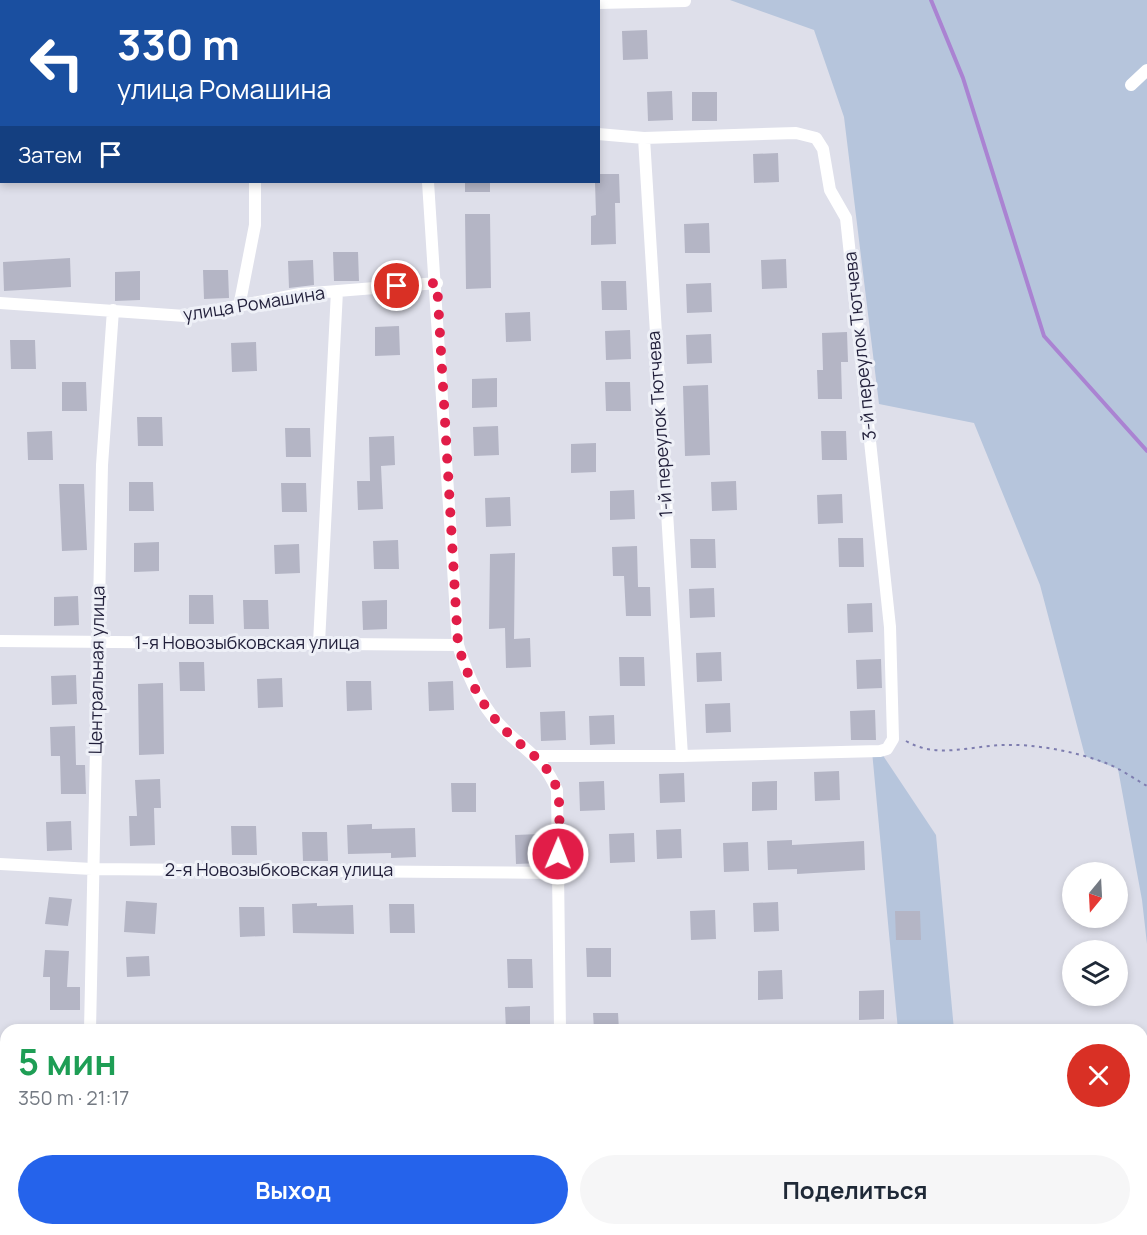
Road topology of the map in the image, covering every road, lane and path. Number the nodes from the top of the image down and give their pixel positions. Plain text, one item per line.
1 (685, 1) edge
2 (600, 3) edge
3 (1147, 70) edge
4 (1131, 85) dead end
5 (600, 134) edge
6 (644, 138) junction
7 (255, 183) edge
8 (428, 183) edge
9 (437, 283) junction
10 (337, 291) junction
11 (0, 303) edge
12 (239, 307) junction
13 (113, 310) junction
14 (0, 641) edge
15 (98, 643) junction
16 (318, 643) junction
17 (458, 645) junction
18 (893, 734) junction
19 (535, 756) junction
20 (682, 756) junction
21 (1147, 786) edge
22 (0, 864) edge
23 (92, 869) junction
24 (557, 873) junction
25 (90, 1024) edge
26 (560, 1024) edge

1 - 2 street
3 - 4 street
5 - 6 street
6 - 18 street, 3-й переулок Тютчева
6 - 20 street, 1-й переулок Тютчева
7 - 12 street
8 - 9 street
9 - 10 street, улица Ромашина
9 - 17 street
10 - 12 street, улица Ромашина
10 - 16 street
11 - 13 street, улица Ромашина
12 - 13 street, улица Ромашина
13 - 15 street, Центральная улица
14 - 15 street, 1-я Новозыбковская улица
15 - 16 street, 1-я Новозыбковская улица
15 - 23 street, Центральная улица
16 - 17 street, 1-я Новозыбковская улица
17 - 19 street
18 - 20 street
18 - 21 path
19 - 20 street
19 - 24 street
22 - 23 street, 2-я Новозыбковская улица
23 - 24 street, 2-я Новозыбковская улица
23 - 25 street, Центральная улица
24 - 26 street

